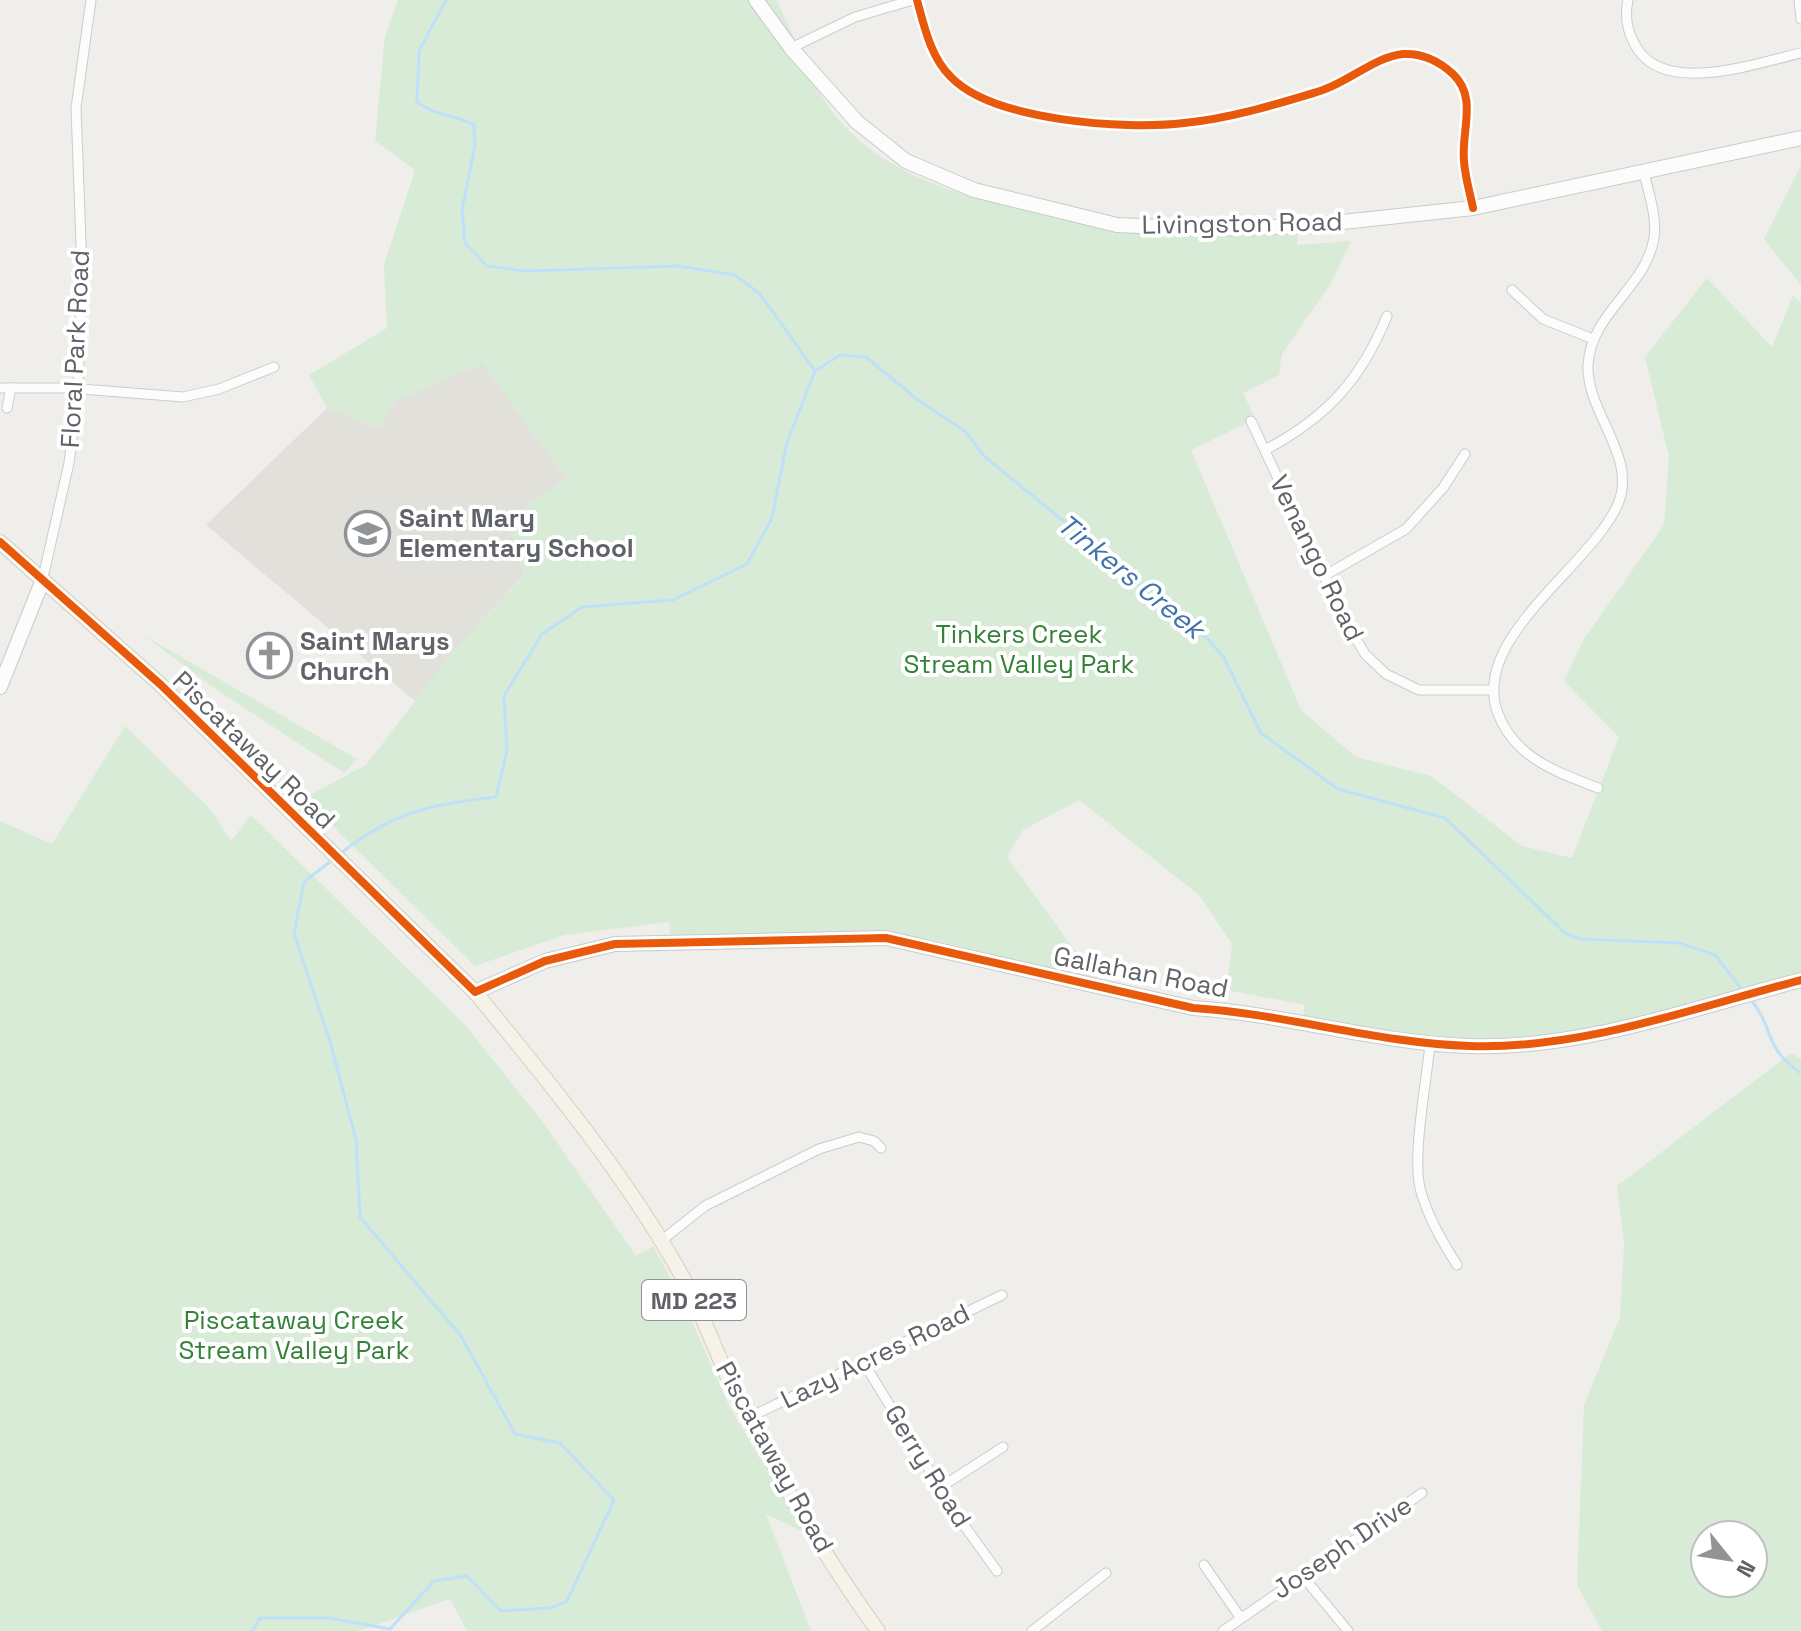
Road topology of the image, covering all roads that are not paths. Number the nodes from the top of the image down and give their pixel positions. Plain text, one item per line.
1 (91, 0) edge
2 (756, 0) edge
3 (915, 0) edge
4 (1628, 0) edge
5 (1799, 0) edge
6 (1801, 19) edge
7 (791, 48) junction
8 (1801, 53) edge
9 (1801, 138) edge
10 (1644, 173) junction
11 (1473, 208) junction
12 (1512, 290) dead end
13 (1387, 316) dead end
14 (1593, 339) junction
15 (274, 367) dead end
16 (6, 388) edge
17 (78, 391) junction
18 (7, 408) dead end
19 (1251, 421) dead end
20 (1265, 450) junction
21 (1465, 454) dead end
22 (0, 542) edge
23 (1324, 576) junction
24 (42, 582) junction
25 (0, 687) edge
26 (1494, 690) junction
27 (1598, 788) dead end
28 (1801, 980) edge
29 (475, 992) junction
30 (1430, 1043) junction
31 (881, 1148) dead end
32 (661, 1241) junction
33 (1457, 1265) dead end
34 (1002, 1295) dead end
35 (862, 1360) junction
36 (748, 1418) junction
37 (1003, 1447) dead end
38 (941, 1487) junction
39 (1422, 1493) dead end
40 (1204, 1565) dead end
41 (997, 1571) dead end
42 (1106, 1573) dead end
43 (1301, 1574) junction
44 (1240, 1617) junction
45 (878, 1631) edge
46 (1032, 1631) edge
47 (1223, 1631) edge
48 (1348, 1631) edge

1 - 17 street, Floral Park Road
2 - 7 street, Livingston Road
3 - 7 street
3 - 11 street
4 - 8 street
5 - 6 street
7 - 11 street, Livingston Road
9 - 10 street, Livingston Road
10 - 11 street, Livingston Road
10 - 14 street
12 - 14 street
13 - 20 street
14 - 26 street
15 - 17 street
16 - 17 street
16 - 18 street
17 - 24 street, Floral Park Road
19 - 20 street, Venango Road
20 - 23 street, Venango Road
21 - 23 street
22 - 24 main road, Piscataway Road
23 - 26 street, Venango Road
24 - 25 street, Floral Park Road
24 - 29 main road, Piscataway Road / MD 223
26 - 27 street
28 - 30 street, Gallahan Road
29 - 30 street, Gallahan Road
29 - 32 main road, Piscataway Road / MD 223
30 - 33 street
31 - 32 street
32 - 36 main road, Piscataway Road / MD 223
34 - 35 street, Lazy Acres Road
35 - 36 street, Lazy Acres Road
35 - 38 street, Gerry Road
36 - 45 main road, Piscataway Road / MD 223
37 - 38 street
38 - 41 street, Gerry Road
39 - 43 street, Joseph Drive
40 - 44 street
42 - 46 street
43 - 44 street, Joseph Drive
43 - 48 street
44 - 47 street, Joseph Drive

